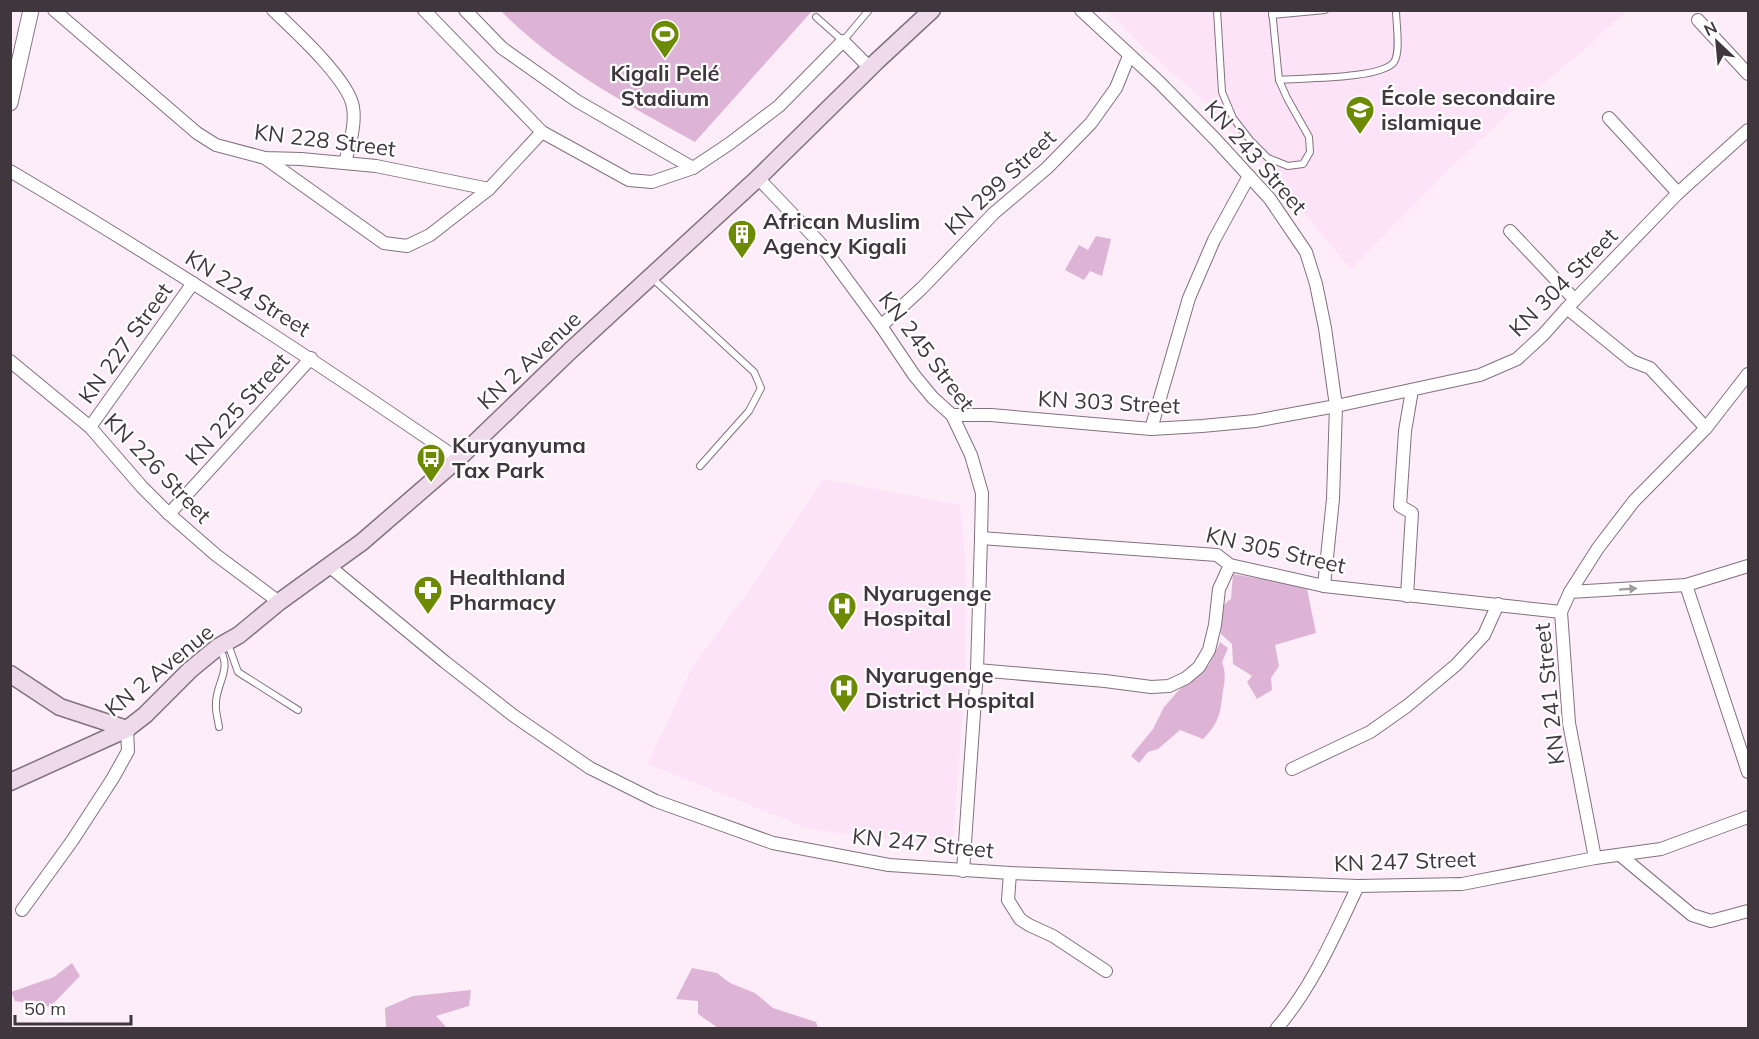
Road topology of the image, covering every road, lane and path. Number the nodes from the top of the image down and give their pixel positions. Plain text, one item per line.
1 (31, 10) edge
2 (54, 10) edge
3 (273, 10) edge
4 (424, 10) edge
5 (465, 10) edge
6 (870, 10) edge
7 (932, 10) edge
8 (1081, 10) edge
9 (1217, 10) edge
10 (1325, 10) edge
11 (1396, 10) edge
12 (1272, 13) edge
13 (816, 17) dead end
14 (1698, 20) dead end
15 (843, 41) junction
16 (1129, 56) junction
17 (870, 68) junction
18 (1749, 74) edge
19 (13, 77) edge
20 (1279, 80) junction
21 (10, 103) edge
22 (1609, 118) dead end
23 (1749, 130) edge
24 (542, 132) junction
25 (265, 158) junction
26 (345, 163) junction
27 (693, 168) junction
28 (10, 171) edge
29 (1249, 176) junction
30 (758, 178) junction
31 (489, 189) junction
32 (1678, 193) junction
33 (1510, 231) dead end
34 (651, 277) junction
35 (193, 283) junction
36 (1571, 304) junction
37 (881, 326) junction
38 (312, 358) junction
39 (10, 360) edge
40 (1749, 374) edge
41 (1412, 390) junction
42 (1336, 406) junction
43 (952, 415) junction
44 (90, 428) junction
45 (1706, 428) junction
46 (1151, 429) junction
47 (458, 459) junction
48 (700, 466) dead end
49 (170, 514) junction
50 (981, 538) junction
51 (1230, 565) junction
52 (329, 566) junction
53 (1749, 566) edge
54 (1686, 585) junction
55 (1324, 586) junction
56 (1569, 592) junction
57 (1407, 596) junction
58 (279, 602) junction
59 (1498, 604) junction
60 (1561, 612) junction
61 (223, 645) junction
62 (977, 670) junction
63 (10, 674) edge
64 (298, 710) dead end
65 (219, 727) dead end
66 (127, 729) junction
67 (1292, 769) dead end
68 (1749, 772) edge
69 (10, 782) edge
70 (1749, 817) edge
71 (1620, 855) junction
72 (1595, 858) junction
73 (963, 871) junction
74 (1010, 873) junction
75 (1358, 886) junction
76 (22, 910) dead end
77 (1749, 911) edge
78 (1106, 970) dead end
79 (1277, 1029) edge

1 - 19 street
2 - 25 street, KN 228 Street
3 - 26 street
4 - 24 street
5 - 27 street
6 - 15 lane
7 - 17 main road, KN 2 Avenue
8 - 16 street, KN 243 Street
9 - 20 lane
10 - 12 lane
11 - 20 lane
12 - 20 lane
13 - 15 lane
14 - 18 street
15 - 17 street
15 - 27 street
16 - 29 street, KN 243 Street
16 - 37 street, KN 299 Street
17 - 30 main road, KN 2 Avenue
19 - 21 street
22 - 32 street
23 - 32 street, KN 304 Street
24 - 27 street
24 - 31 street
25 - 26 street, KN 228 Street
25 - 31 street
26 - 31 street, KN 228 Street
28 - 35 street, KN 224 Street
29 - 42 street, KN 243 Street
29 - 46 street
30 - 34 main road, KN 2 Avenue
30 - 37 street, KN 245 Street
32 - 36 street, KN 304 Street
33 - 36 street
34 - 47 main road, KN 2 Avenue
34 - 48 lane
35 - 38 street, KN 224 Street
35 - 44 street, KN 227 Street
36 - 41 street, KN 304 Street
36 - 45 street
37 - 43 street, KN 245 Street
38 - 47 street, KN 224 Street
38 - 49 street, KN 225 Street
39 - 44 street, KN 226 Street
40 - 45 street, KN 241 Street
41 - 42 street, KN 304 Street
41 - 57 street
42 - 46 street, KN 303 Street
42 - 55 street, KN 243 Street
43 - 46 street, KN 303 Street
43 - 50 street, KN 245 Street
44 - 49 street, KN 226 Street
45 - 56 street, KN 241 Street
47 - 52 main road, KN 2 Avenue
49 - 58 street, KN 226 Street
50 - 51 street, KN 305 Street
50 - 62 street, KN 245 Street
51 - 55 street, KN 305 Street
51 - 62 street
52 - 58 main road, KN 2 Avenue
52 - 73 street, KN 247 Street
53 - 54 street
56 -> 54 street
54 - 68 street
55 - 57 street, KN 305 Street
56 - 60 street, KN 241 Street
57 - 59 street, KN 305 Street
58 - 61 main road, KN 2 Avenue
59 - 60 street, KN 305 Street
59 - 67 street
60 - 72 street, KN 241 Street
61 - 64 lane
61 - 65 lane
61 - 66 main road, KN 2 Avenue
62 - 73 street, KN 245 Street
63 - 66 main road
66 - 69 main road, KN 2 Avenue
66 - 76 street
70 - 71 street, KN 247 Street
71 - 72 street, KN 247 Street
71 - 77 street
72 - 75 street, KN 247 Street
73 - 74 street, KN 247 Street
74 - 75 street, KN 247 Street
74 - 78 street
75 - 79 street

